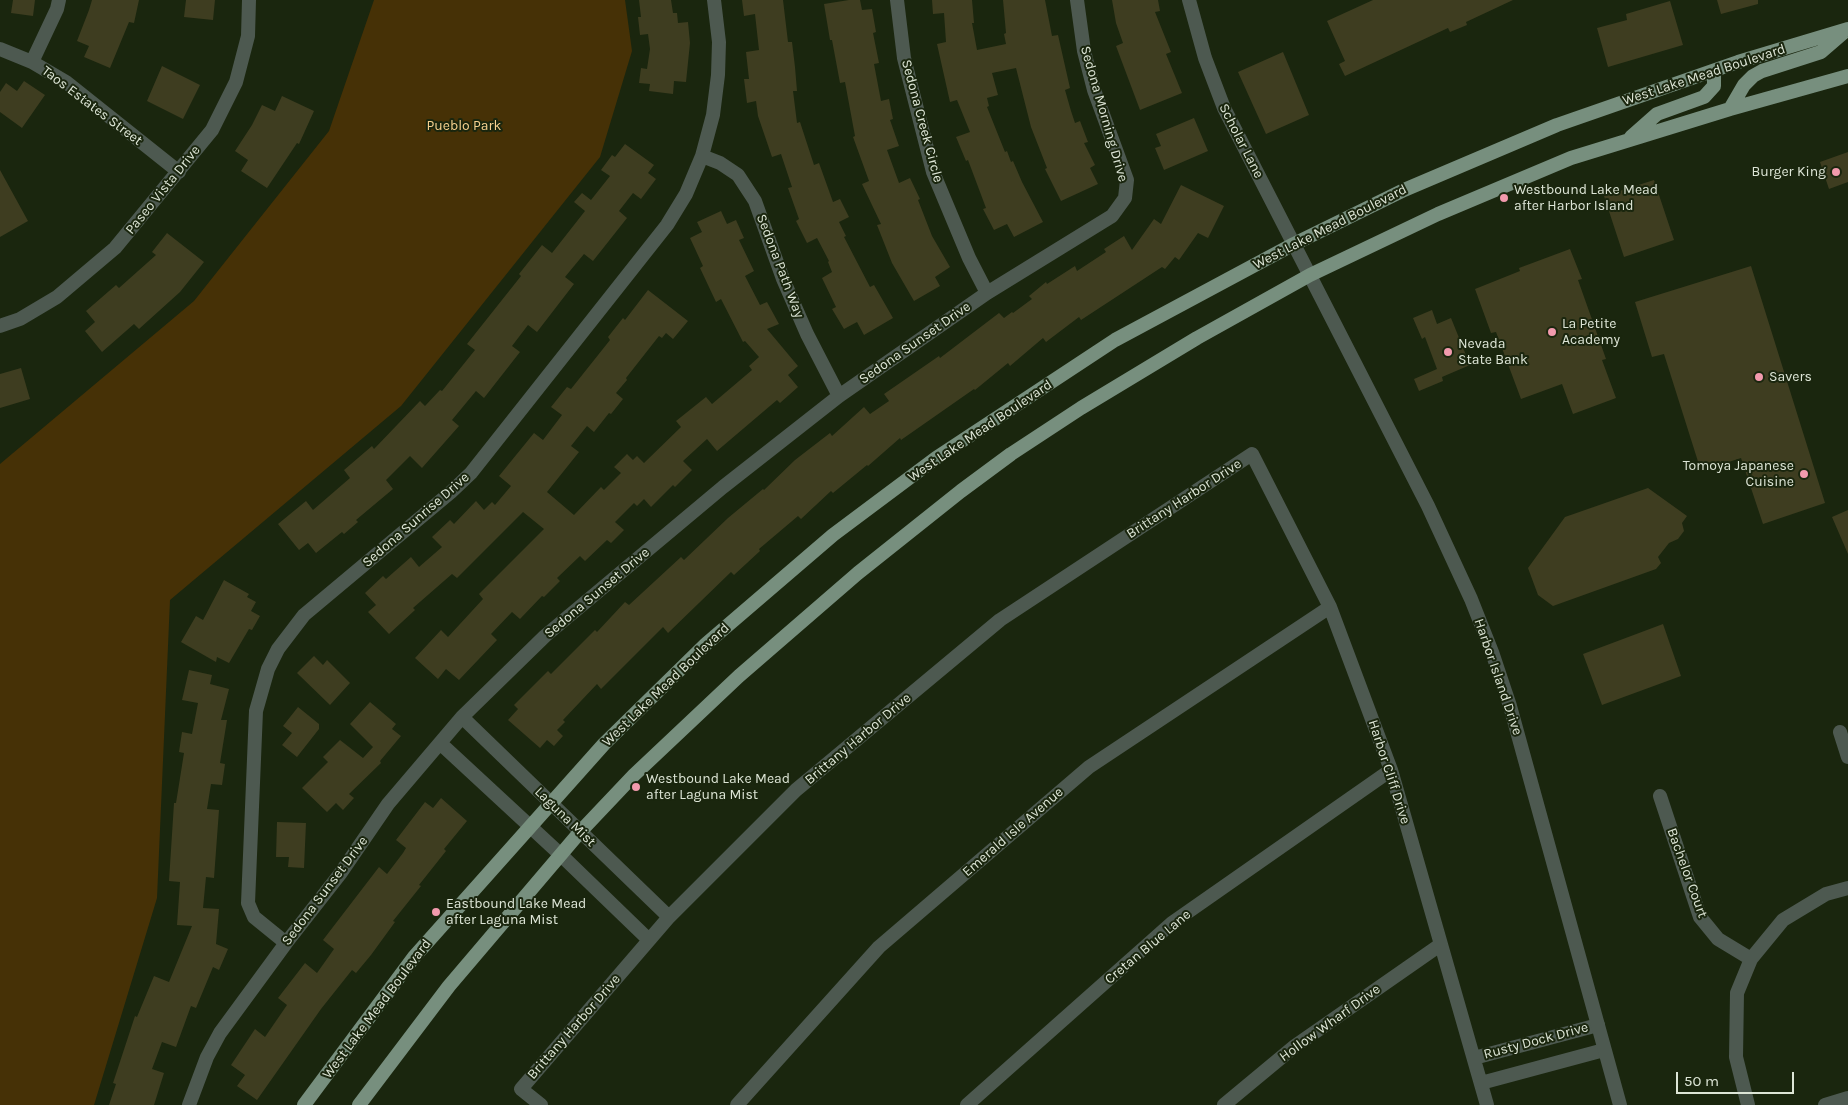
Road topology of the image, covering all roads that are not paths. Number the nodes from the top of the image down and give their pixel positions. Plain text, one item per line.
1 (59, 0) edge
2 (249, 0) edge
3 (714, 0) edge
4 (896, 0) edge
5 (1077, 0) edge
6 (1189, 0) edge
7 (1848, 29) edge
8 (0, 49) edge
9 (32, 62) junction
10 (1714, 71) junction
11 (1848, 76) edge
12 (1730, 109) junction
13 (1629, 139) junction
14 (702, 156) junction
15 (179, 172) junction
16 (1125, 198) joint
17 (1294, 244) junction
18 (1310, 275) junction
19 (987, 293) junction
20 (0, 326) edge
21 (839, 396) junction
22 (1252, 454) joint
23 (1330, 607) junction
24 (462, 717) junction
25 (1840, 732) dead end
26 (440, 743) junction
27 (1848, 757) edge
28 (1392, 770) junction
29 (1660, 796) dead end
30 (551, 804) junction
31 (530, 827) junction
32 (580, 832) junction
33 (561, 855) junction
34 (1848, 888) edge
35 (669, 917) junction
36 (649, 940) junction
37 (286, 943) junction
38 (1440, 945) junction
39 (1751, 959) junction
40 (1598, 1024) junction
41 (1604, 1050) junction
42 (1474, 1058) junction
43 (1481, 1083) junction
44 (1848, 1098) edge
45 (190, 1105) edge
46 (304, 1105) edge
47 (359, 1105) edge
48 (541, 1105) edge
49 (737, 1105) edge
50 (967, 1105) edge
51 (1224, 1105) edge
52 (1487, 1105) edge
53 (1620, 1105) edge
54 (1748, 1105) edge
55 (1825, 1105) edge

1 - 9 street
2 - 15 street, Paseo Vista Drive
3 - 14 street, Sedona Sunrise Drive
4 - 19 street, Sedona Creek Circle
5 - 16 street, Sedona Morning Drive
6 - 17 street, Scholar Lane
7 - 10 main road, West Lake Mead Boulevard
7 - 12 main road
8 - 9 street, Taos Estates Street
9 - 15 street, Taos Estates Street
10 - 13 main road
10 - 17 main road, West Lake Mead Boulevard
11 - 12 main road
12 - 13 main road
13 - 18 main road
14 - 21 street, Sedona Path Way
14 - 37 street, Sedona Sunrise Drive
15 - 20 street, Paseo Vista Drive
16 - 19 street, Sedona Sunset Drive
17 - 18 street, Scholar Lane
17 - 30 main road, West Lake Mead Boulevard
18 - 32 main road
18 - 40 street, Harbor Island Drive
19 - 21 street, Sedona Sunset Drive
21 - 24 street, Sedona Sunset Drive
22 - 23 street, Harbor Cliff Drive
22 - 35 street, Brittany Harbor Drive
23 - 28 street, Harbor Cliff Drive
23 - 49 street, Emerald Isle Avenue
24 - 26 street, Sedona Sunset Drive
24 - 30 street, Laguna Mist
25 - 27 street
26 - 31 street
26 - 37 street, Sedona Sunset Drive
28 - 38 street, Harbor Cliff Drive
28 - 50 street, Cretan Blue Lane
29 - 39 street, Bachelor Court
30 - 31 main road, West Lake Mead Boulevard
30 - 32 street, Laguna Mist
31 - 33 street
31 - 46 main road, West Lake Mead Boulevard
32 - 33 main road
32 - 35 street, Laguna Mist
33 - 36 street
33 - 47 main road
34 - 39 street
35 - 36 street, Brittany Harbor Drive
36 - 48 street, Brittany Harbor Drive
37 - 45 street, Sedona Sunset Drive
38 - 42 street, Harbor Cliff Drive
38 - 51 street, Hollow Wharf Drive
39 - 54 street
40 - 41 street, Harbor Island Drive
40 - 42 street, Rusty Dock Drive
41 - 43 street, Rusty Dock Drive
41 - 53 street, Harbor Island Drive
42 - 43 street, Harbor Cliff Drive
43 - 52 street, Harbor Cliff Drive
44 - 55 street

